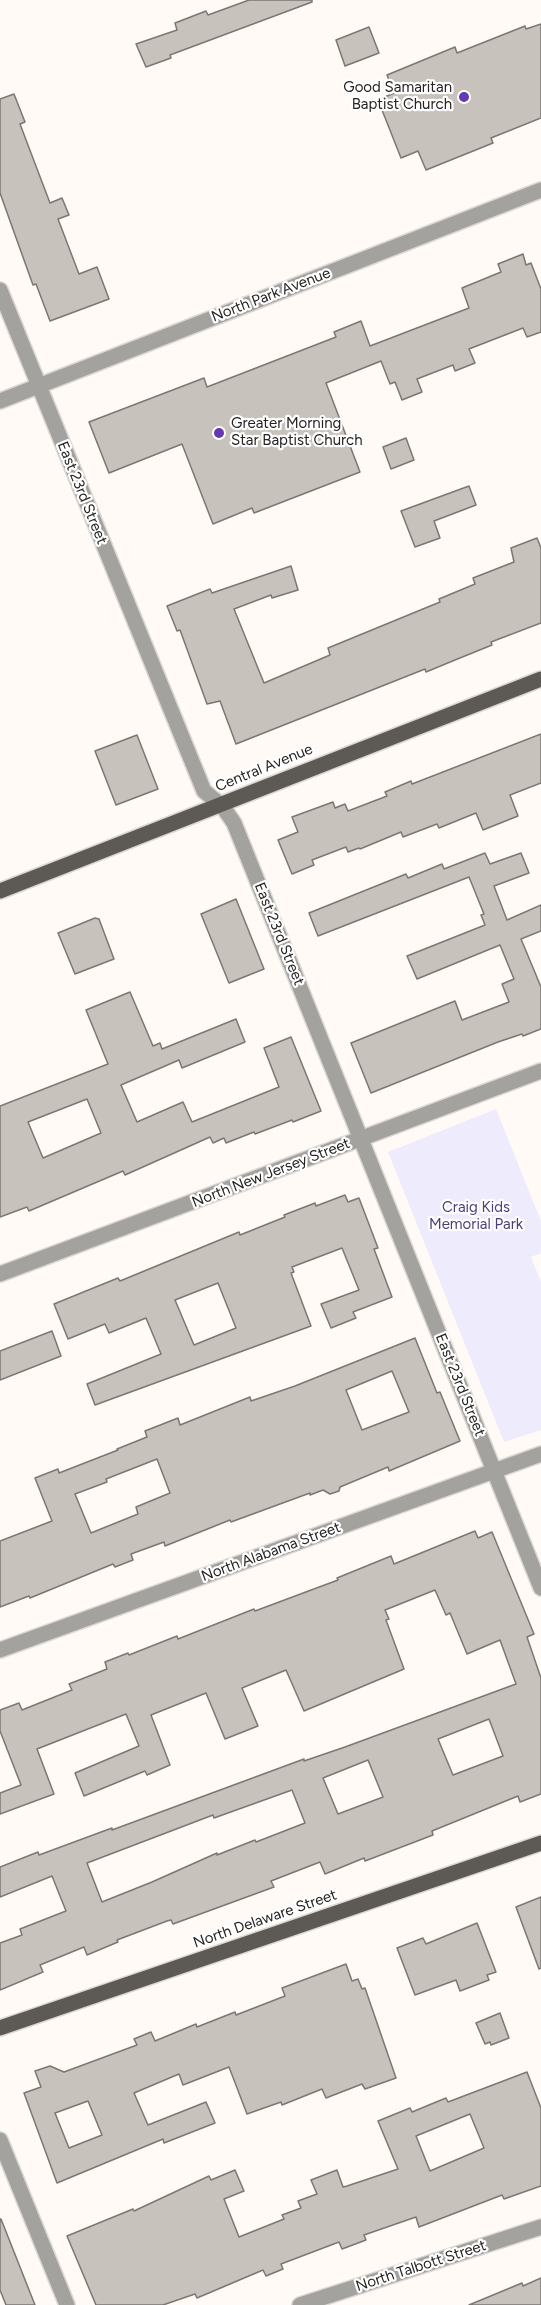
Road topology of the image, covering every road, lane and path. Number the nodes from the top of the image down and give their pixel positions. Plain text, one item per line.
1 (541, 190) edge
2 (0, 290) edge
3 (39, 386) junction
4 (0, 400) edge
5 (541, 679) edge
6 (219, 805) junction
7 (0, 891) edge
8 (541, 1071) edge
9 (360, 1139) junction
10 (0, 1274) edge
11 (541, 1454) edge
12 (495, 1471) junction
13 (541, 1588) edge
14 (0, 1650) edge
15 (541, 1843) edge
16 (0, 2028) edge
17 (0, 2140) edge
18 (541, 2227) edge
19 (67, 2305) edge
20 (300, 2305) edge

1 - 3 street, North Park Avenue
2 - 3 street, East 23rd Street
3 - 4 street, North Park Avenue
3 - 6 street, East 23rd Street
5 - 6 main road, Central Avenue
6 - 7 main road, Central Avenue
6 - 9 street, East 23rd Street
8 - 9 street, North New Jersey Street
9 - 10 street, North New Jersey Street
9 - 12 street, East 23rd Street
11 - 12 street, North Alabama Street
12 - 13 street, East 23rd Street
12 - 14 street, North Alabama Street
15 - 16 main road, North Delaware Street
17 - 19 street
18 - 20 street, North Talbott Street

